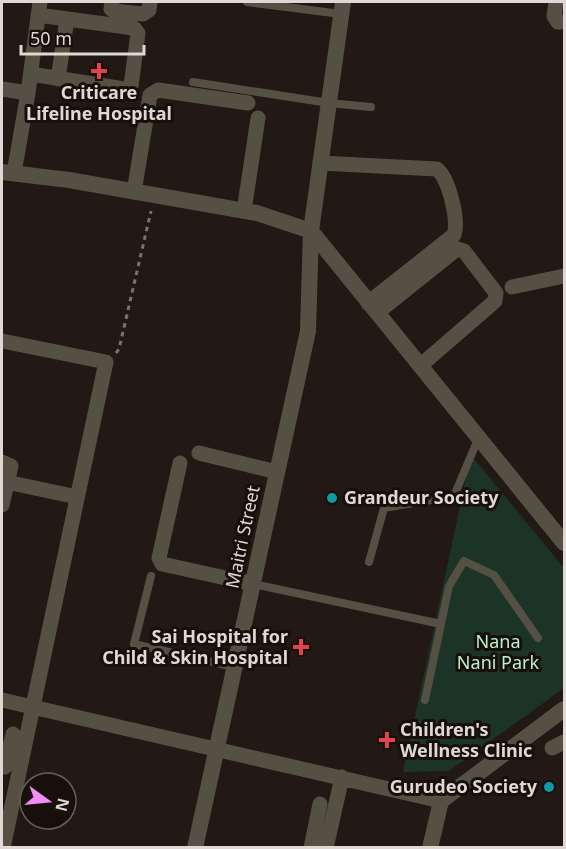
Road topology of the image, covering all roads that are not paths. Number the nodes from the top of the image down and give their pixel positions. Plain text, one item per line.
1 (112, 2) edge
2 (150, 2) edge
3 (247, 2) edge
4 (556, 2) edge
5 (39, 8) edge
6 (342, 8) edge
7 (67, 19) junction
8 (564, 22) edge
9 (31, 74) junction
10 (58, 80) junction
11 (193, 82) dead end
12 (2, 89) edge
13 (28, 93) junction
14 (248, 103) dead end
15 (328, 104) junction
16 (371, 107) dead end
17 (258, 118) dead end
18 (320, 163) junction
19 (8, 172) edge
20 (134, 192) junction
21 (244, 211) junction
22 (311, 231) junction
23 (564, 276) edge
24 (512, 287) dead end
25 (373, 308) junction
26 (2, 341) edge
27 (420, 366) junction
28 (478, 438) junction
29 (199, 453) dead end
30 (2, 462) edge
31 (180, 463) dead end
32 (277, 472) junction
33 (4, 481) edge
34 (77, 497) junction
35 (2, 505) edge
36 (564, 543) edge
37 (369, 562) dead end
38 (151, 576) dead end
39 (253, 584) junction
40 (441, 624) junction
41 (538, 638) dead end
42 (236, 668) junction
43 (2, 700) edge
44 (425, 700) dead end
45 (32, 706) junction
46 (564, 711) edge
47 (13, 734) dead end
48 (217, 747) junction
49 (9, 771) edge
50 (342, 777) junction
51 (441, 801) junction
52 (320, 804) dead end
53 (3, 840) edge
54 (195, 847) edge
55 (311, 848) edge
56 (326, 848) edge
57 (430, 848) edge

1 - 2 street
3 - 6 lane
4 - 8 street
5 - 7 street
5 - 9 street
6 - 15 street, Maitri Street
7 - 10 street
7 - 10 street
9 - 10 street
9 - 13 street
11 - 15 lane
12 - 13 street
13 - 19 street
14 - 20 street
15 - 16 lane
15 - 18 street, Maitri Street
17 - 21 street
18 - 22 street, Maitri Street
18 - 25 street
19 - 20 street
20 - 21 street
21 - 22 street
22 - 25 street
22 - 32 street, Maitri Street
23 - 24 street
25 - 27 street
25 - 27 street
26 - 34 street
27 - 28 street
28 - 36 street
28 - 37 lane
29 - 32 street
30 - 33 street
31 - 39 street
32 - 39 street, Maitri Street
33 - 34 street
33 - 35 street
34 - 45 street
38 - 42 lane
39 - 40 lane
39 - 42 street, Maitri Street
40 - 41 lane
40 - 44 lane
42 - 48 street, Maitri Street
43 - 45 street
45 - 48 street
45 - 49 street
46 - 51 street
47 - 49 street
48 - 50 street
48 - 54 street, Maitri Street
49 - 53 street
50 - 51 street
50 - 56 street
51 - 57 street
52 - 55 street

